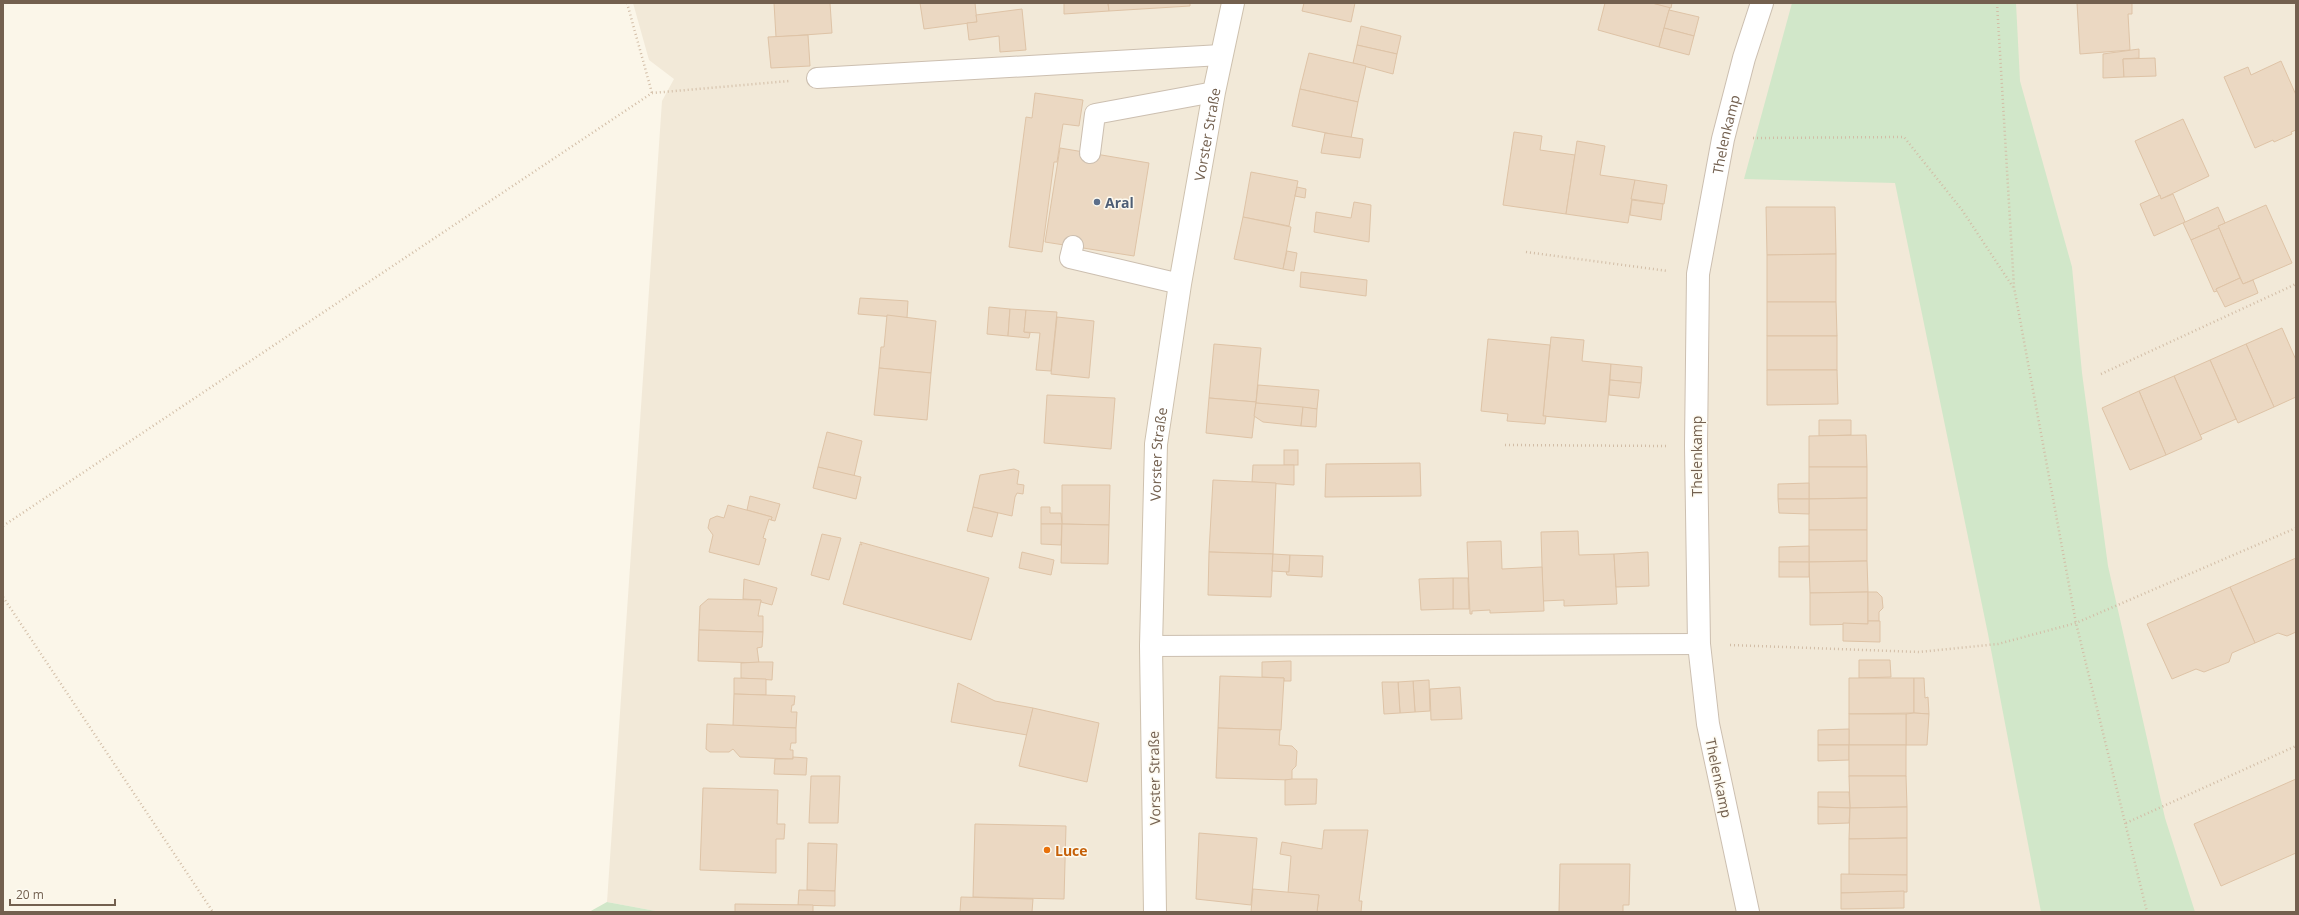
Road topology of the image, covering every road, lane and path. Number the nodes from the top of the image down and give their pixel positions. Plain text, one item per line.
1 (627, 3) edge
2 (1233, 3) edge
3 (1762, 3) edge
4 (1997, 3) edge
5 (1221, 55) junction
6 (817, 78) joint
7 (1214, 92) junction
8 (652, 93) junction
9 (1723, 139) junction
10 (1090, 153) dead end
11 (1073, 246) dead end
12 (1526, 252) dead end
13 (1698, 274) junction
14 (1180, 284) junction
15 (2296, 284) edge
16 (2014, 288) junction
17 (2101, 374) dead end
18 (1505, 445) dead end
19 (1696, 446) junction
20 (3, 526) edge
21 (2296, 528) edge
22 (3, 597) edge
23 (2076, 623) junction
24 (1699, 644) junction
25 (1151, 646) junction
26 (2296, 746) edge
27 (2126, 823) junction
28 (213, 912) edge
29 (1155, 912) edge
30 (1748, 912) edge
31 (2147, 912) edge

1 - 8 path
2 - 5 street, Vorster Straße
3 - 9 street, Thelenkamp
4 - 16 path
5 - 6 lane
5 - 7 street, Vorster Straße
6 - 8 path
7 - 10 lane
7 - 14 street, Vorster Straße
8 - 20 path
9 - 13 street, Thelenkamp
9 - 16 path
11 - 14 lane
12 - 13 path
13 - 19 street, Thelenkamp
14 - 25 street, Vorster Straße
15 - 17 path
16 - 23 path
18 - 19 path
19 - 24 street, Thelenkamp
21 - 23 path
22 - 28 path
23 - 24 path
23 - 27 path
24 - 25 lane
24 - 30 street, Thelenkamp
25 - 29 street, Vorster Straße
26 - 27 path
27 - 31 path

